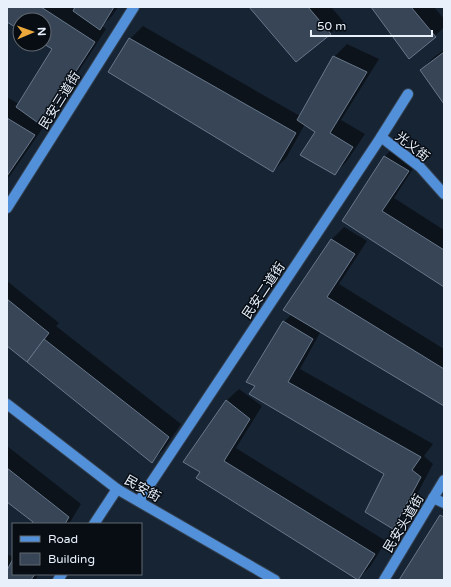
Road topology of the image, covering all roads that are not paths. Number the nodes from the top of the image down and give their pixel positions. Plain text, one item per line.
1 (134, 7) edge
2 (408, 94) dead end
3 (381, 137) junction
4 (444, 194) edge
5 (7, 208) edge
6 (7, 404) edge
7 (444, 480) edge
8 (117, 488) junction
9 (433, 498) junction
10 (139, 500) junction
11 (444, 504) edge
12 (95, 523) edge
13 (275, 580) edge
14 (384, 580) edge

1 - 5 street, 民安三道街
2 - 3 street, 民安二道街
3 - 4 street, 光义街
3 - 10 street, 民安二道街
6 - 8 street, 民安街
7 - 9 street, 民安头道街
8 - 10 street, 民安街
8 - 12 street
9 - 11 street
9 - 14 street, 民安头道街
10 - 13 street, 民安街

